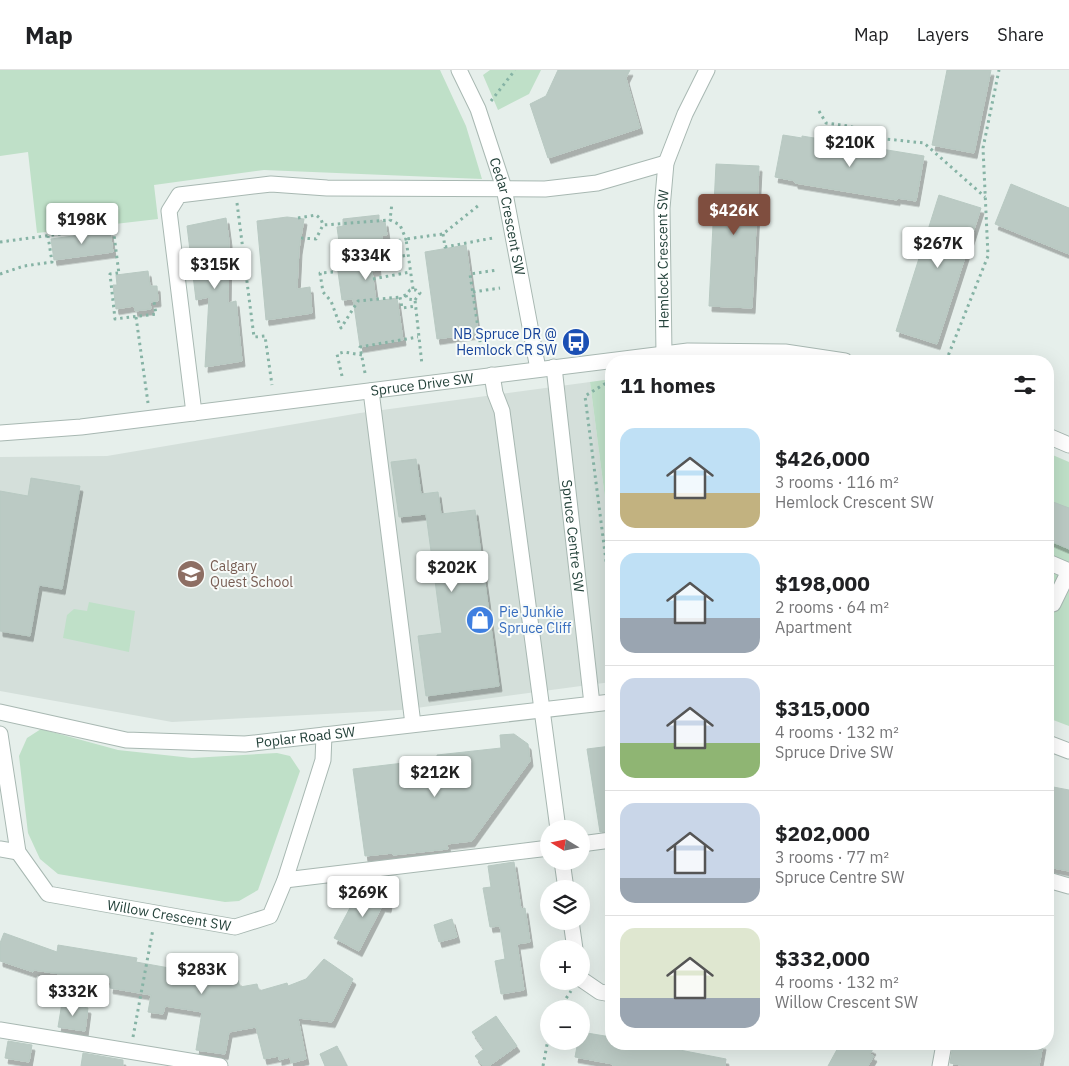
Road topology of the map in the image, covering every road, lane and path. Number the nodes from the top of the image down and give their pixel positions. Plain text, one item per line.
1 (459, 70) edge
2 (515, 70) edge
3 (707, 70) edge
4 (999, 70) edge
5 (478, 108) junction
6 (819, 111) dead end
7 (666, 163) junction
8 (504, 188) junction
9 (986, 198) junction
10 (237, 200) dead end
11 (392, 202) dead end
12 (485, 202) dead end
13 (298, 218) dead end
14 (390, 220) junction
15 (323, 226) junction
16 (443, 234) junction
17 (48, 236) junction
18 (301, 238) dead end
19 (493, 238) dead end
20 (406, 239) junction
21 (0, 242) edge
22 (379, 245) dead end
23 (408, 255) junction
24 (376, 261) dead end
25 (497, 270) dead end
26 (333, 272) dead end
27 (410, 272) junction
28 (0, 274) edge
29 (373, 279) dead end
30 (500, 288) dead end
31 (413, 289) junction
32 (473, 292) junction
33 (406, 295) junction
34 (400, 297) junction
35 (415, 300) junction
36 (154, 302) dead end
37 (416, 306) junction
38 (136, 317) junction
39 (418, 337) junction
40 (482, 354) dead end
41 (664, 354) junction
42 (362, 355) junction
43 (656, 355) edge
44 (805, 355) edge
45 (948, 355) edge
46 (605, 361) edge
47 (422, 365) dead end
48 (554, 367) junction
49 (538, 369) junction
50 (365, 373) dead end
51 (492, 375) junction
52 (342, 376) dead end
53 (605, 384) edge
54 (272, 385) dead end
55 (371, 391) junction
56 (148, 403) dead end
57 (194, 413) junction
58 (0, 433) edge
59 (1054, 439) edge
60 (1069, 445) edge
61 (605, 553) edge
62 (1054, 565) edge
63 (1069, 571) edge
64 (1054, 602) edge
65 (605, 703) edge
66 (592, 704) junction
67 (543, 710) junction
68 (0, 712) edge
69 (413, 724) junction
70 (0, 734) edge
71 (324, 735) junction
72 (1054, 745) edge
73 (1069, 750) edge
74 (557, 820) edge
75 (605, 841) edge
76 (590, 843) edge
77 (540, 849) edge
78 (0, 850) edge
79 (18, 852) junction
80 (285, 880) junction
81 (1054, 882) edge
82 (1069, 886) edge
83 (153, 929) dead end
84 (590, 988) edge
85 (605, 993) edge
86 (0, 1030) edge
87 (130, 1050) junction
88 (546, 1050) edge
89 (943, 1050) edge
90 (220, 1066) edge
91 (543, 1066) edge
92 (940, 1066) edge

1 - 5 street, Cedar Crescent SW
2 - 5 path
3 - 7 street, Hemlock Crescent SW
4 - 9 path
5 - 8 street, Cedar Crescent SW
6 - 9 path
7 - 8 street
7 - 41 street, Hemlock Crescent SW
8 - 49 street, Cedar Crescent SW
8 - 57 street
9 - 45 path
10 - 54 path
11 - 14 path
12 - 16 path
13 - 15 path
14 - 15 path
14 - 20 path
15 - 18 path
16 - 19 path
16 - 20 path
17 - 21 path
17 - 28 path
17 - 38 path
20 - 22 path
20 - 23 path
23 - 24 path
23 - 27 path
25 - 32 path
26 - 34 path
27 - 29 path
27 - 31 path
30 - 32 path
31 - 33 path
31 - 35 path
32 - 40 path
33 - 34 path
33 - 35 path
34 - 37 path
35 - 37 path
36 - 38 path
37 - 39 path
38 - 56 path
39 - 42 path
39 - 47 path
41 - 43 street, Spruce Drive SW
41 - 44 street, Spruce Drive SW
42 - 50 path
42 - 52 path
46 - 48 street, Spruce Drive SW
48 - 49 street, Spruce Drive SW
48 - 66 street, Spruce Centre SW
49 - 51 street, Spruce Drive SW
51 - 55 street, Spruce Drive SW
51 - 67 street
53 - 61 path
55 - 57 street, Spruce Drive SW
55 - 69 street
57 - 58 street, Spruce Drive SW
59 - 60 street
62 - 63 street
63 - 64 street
65 - 66 street, Poplar Road SW
66 - 67 street, Poplar Road SW
67 - 69 street, Poplar Road SW
67 - 74 street
68 - 71 street, Poplar Road SW
69 - 71 street, Poplar Road SW
70 - 79 street, Willow Crescent SW
71 - 80 street, Willow Crescent SW
72 - 73 street
75 - 76 street
77 - 80 street
78 - 79 street
79 - 80 street, Willow Crescent SW
81 - 82 street
83 - 87 path
84 - 85 street
86 - 87 street
87 - 90 street
88 - 91 path
89 - 92 street

